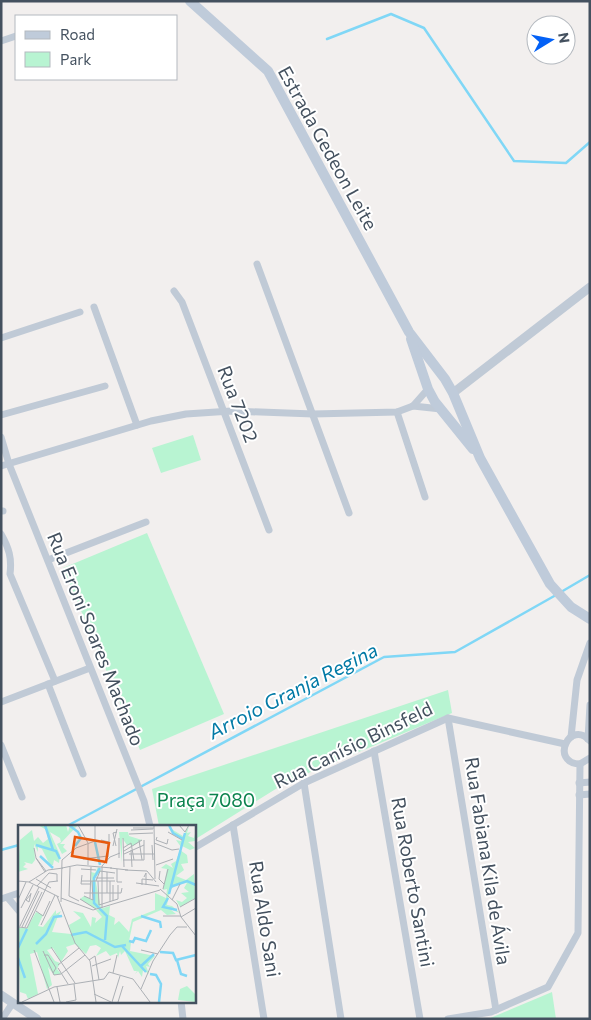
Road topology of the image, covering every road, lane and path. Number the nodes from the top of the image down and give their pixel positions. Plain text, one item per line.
1 (190, 1) edge
2 (15, 36) edge
3 (1, 41) edge
4 (257, 264) dead end
5 (590, 287) edge
6 (174, 291) dead end
7 (94, 307) dead end
8 (80, 312) dead end
9 (409, 332) junction
10 (1, 338) edge
11 (445, 379) junction
12 (105, 386) dead end
13 (428, 389) junction
14 (453, 393) junction
15 (457, 405) junction
16 (413, 406) junction
17 (441, 409) junction
18 (222, 411) junction
19 (397, 412) junction
20 (313, 414) junction
21 (1, 415) edge
22 (137, 425) junction
23 (1, 437) edge
24 (480, 458) junction
25 (9, 464) junction
26 (1, 466) edge
27 (425, 497) dead end
28 (350, 513) dead end
29 (146, 522) dead end
30 (269, 530) dead end
31 (1, 534) edge
32 (48, 560) junction
33 (2, 570) edge
34 (10, 574) junction
35 (590, 619) edge
36 (590, 643) edge
37 (90, 668) junction
38 (52, 683) junction
39 (1, 702) edge
40 (590, 705) edge
41 (448, 718) junction
42 (570, 737) junction
43 (589, 740) edge
44 (565, 744) junction
45 (1, 745) edge
46 (374, 751) junction
47 (590, 758) edge
48 (580, 764) junction
49 (83, 774) dead end
50 (590, 782) edge
51 (579, 783) junction
52 (304, 784) junction
53 (590, 794) edge
54 (579, 795) junction
55 (22, 797) dead end
56 (150, 825) edge
57 (233, 825) junction
58 (195, 847) edge
59 (18, 893) edge
60 (5, 899) edge
61 (18, 910) edge
62 (1, 995) edge
63 (181, 1002) edge
64 (12, 1004) junction
65 (496, 1010) junction
66 (2, 1019) edge
67 (37, 1019) edge
68 (183, 1019) edge
69 (264, 1019) edge
70 (341, 1019) edge
71 (420, 1019) edge
72 (448, 1019) edge

1 - 9 main road, Estrada Gedeon Leite
2 - 3 street
4 - 20 street
5 - 14 street
6 - 18 street, Rua 7202
7 - 22 street
8 - 10 street
9 - 11 main road, Estrada Gedeon Leite
9 - 13 main road, Estrada Gedeon Leite
11 - 13 main road
11 - 14 main road, Estrada Gedeon Leite
12 - 21 street
13 - 16 street
13 - 17 main road, Estrada Gedeon Leite
14 - 15 main road, Estrada Gedeon Leite
15 - 17 main road
15 - 24 main road, Estrada Gedeon Leite
16 - 17 street
16 - 19 street
17 - 24 main road, Estrada Gedeon Leite
18 - 20 street
18 - 22 street
18 - 30 street, Rua 7202
19 - 20 street
19 - 27 street
20 - 28 street
22 - 25 street
23 - 25 street, Rua Eroni Soares Machado
24 - 35 main road, Estrada Gedeon Leite
25 - 26 street
25 - 32 street, Rua Eroni Soares Machado
29 - 32 street
31 - 34 street
32 - 37 street, Rua Eroni Soares Machado
33 - 34 street
34 - 38 street
36 - 42 street
37 - 38 street
37 - 56 street, Rua Eroni Soares Machado
38 - 39 street
38 - 49 street
40 - 43 street
41 - 44 street, Rua Canísio Binsfeld
41 - 46 street, Rua Canísio Binsfeld
41 - 65 street, Rua Fabiana Kila de Ávila
42 - 43 street
42 - 44 street
44 - 48 street
45 - 55 street
46 - 52 street, Rua Canísio Binsfeld
46 - 71 street, Rua Roberto Santini
47 - 48 street
48 - 51 street
50 - 51 street
51 - 54 street
52 - 57 street, Rua Canísio Binsfeld
52 - 70 street
53 - 54 street
54 - 65 street
57 - 58 street, Rua Canísio Binsfeld
57 - 69 street, Rua Aldo Sani
59 - 60 street
60 - 61 street
62 - 64 street
63 - 68 street
64 - 66 street
64 - 67 street
65 - 72 street

